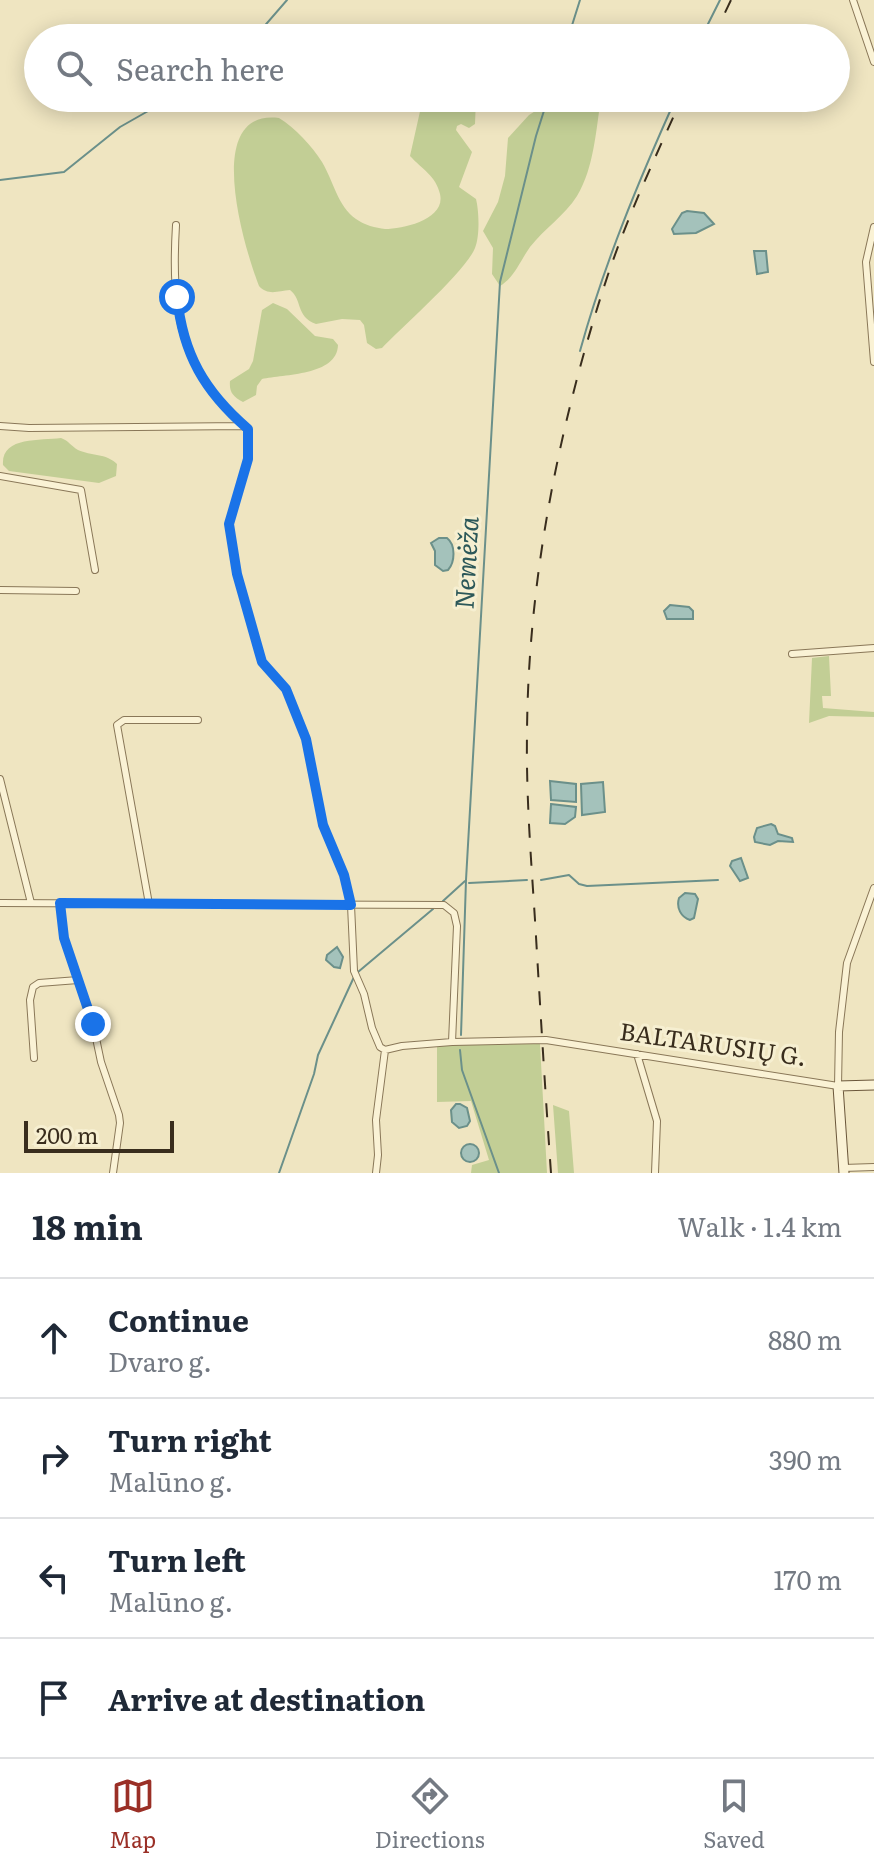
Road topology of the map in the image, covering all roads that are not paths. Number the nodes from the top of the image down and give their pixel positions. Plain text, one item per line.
1 (853, 0) edge
2 (874, 62) edge
3 (176, 225) dead end
4 (874, 227) edge
5 (870, 274) edge
6 (874, 359) edge
7 (0, 426) edge
8 (244, 426) junction
9 (0, 476) edge
10 (95, 570) dead end
11 (0, 590) edge
12 (76, 591) dead end
13 (874, 648) edge
14 (792, 654) dead end
15 (198, 720) dead end
16 (0, 779) edge
17 (874, 888) edge
18 (0, 903) edge
19 (31, 903) junction
20 (60, 903) junction
21 (149, 904) junction
22 (351, 905) junction
23 (78, 980) junction
24 (452, 1042) junction
25 (385, 1050) junction
26 (637, 1054) junction
27 (34, 1058) dead end
28 (874, 1085) edge
29 (838, 1086) junction
30 (874, 1167) edge
31 (844, 1170) edge
32 (113, 1173) edge
33 (376, 1173) edge
34 (655, 1173) edge

1 - 2 street
3 - 8 street
4 - 5 street
5 - 6 street
7 - 8 street
8 - 22 street
9 - 10 street
11 - 12 street
13 - 14 street
15 - 21 street
16 - 19 street
17 - 29 street
18 - 19 street
19 - 20 street
20 - 21 street
20 - 23 street
21 - 22 street
22 - 24 street
22 - 25 street
23 - 27 street
23 - 32 street
24 - 25 street, BALTARUSIŲ G.
24 - 26 street, BALTARUSIŲ G.
25 - 33 street
26 - 29 street, BALTARUSIŲ G.
26 - 34 street
28 - 29 main road, BALTARUSIŲ G.
29 - 31 main road
30 - 31 street

